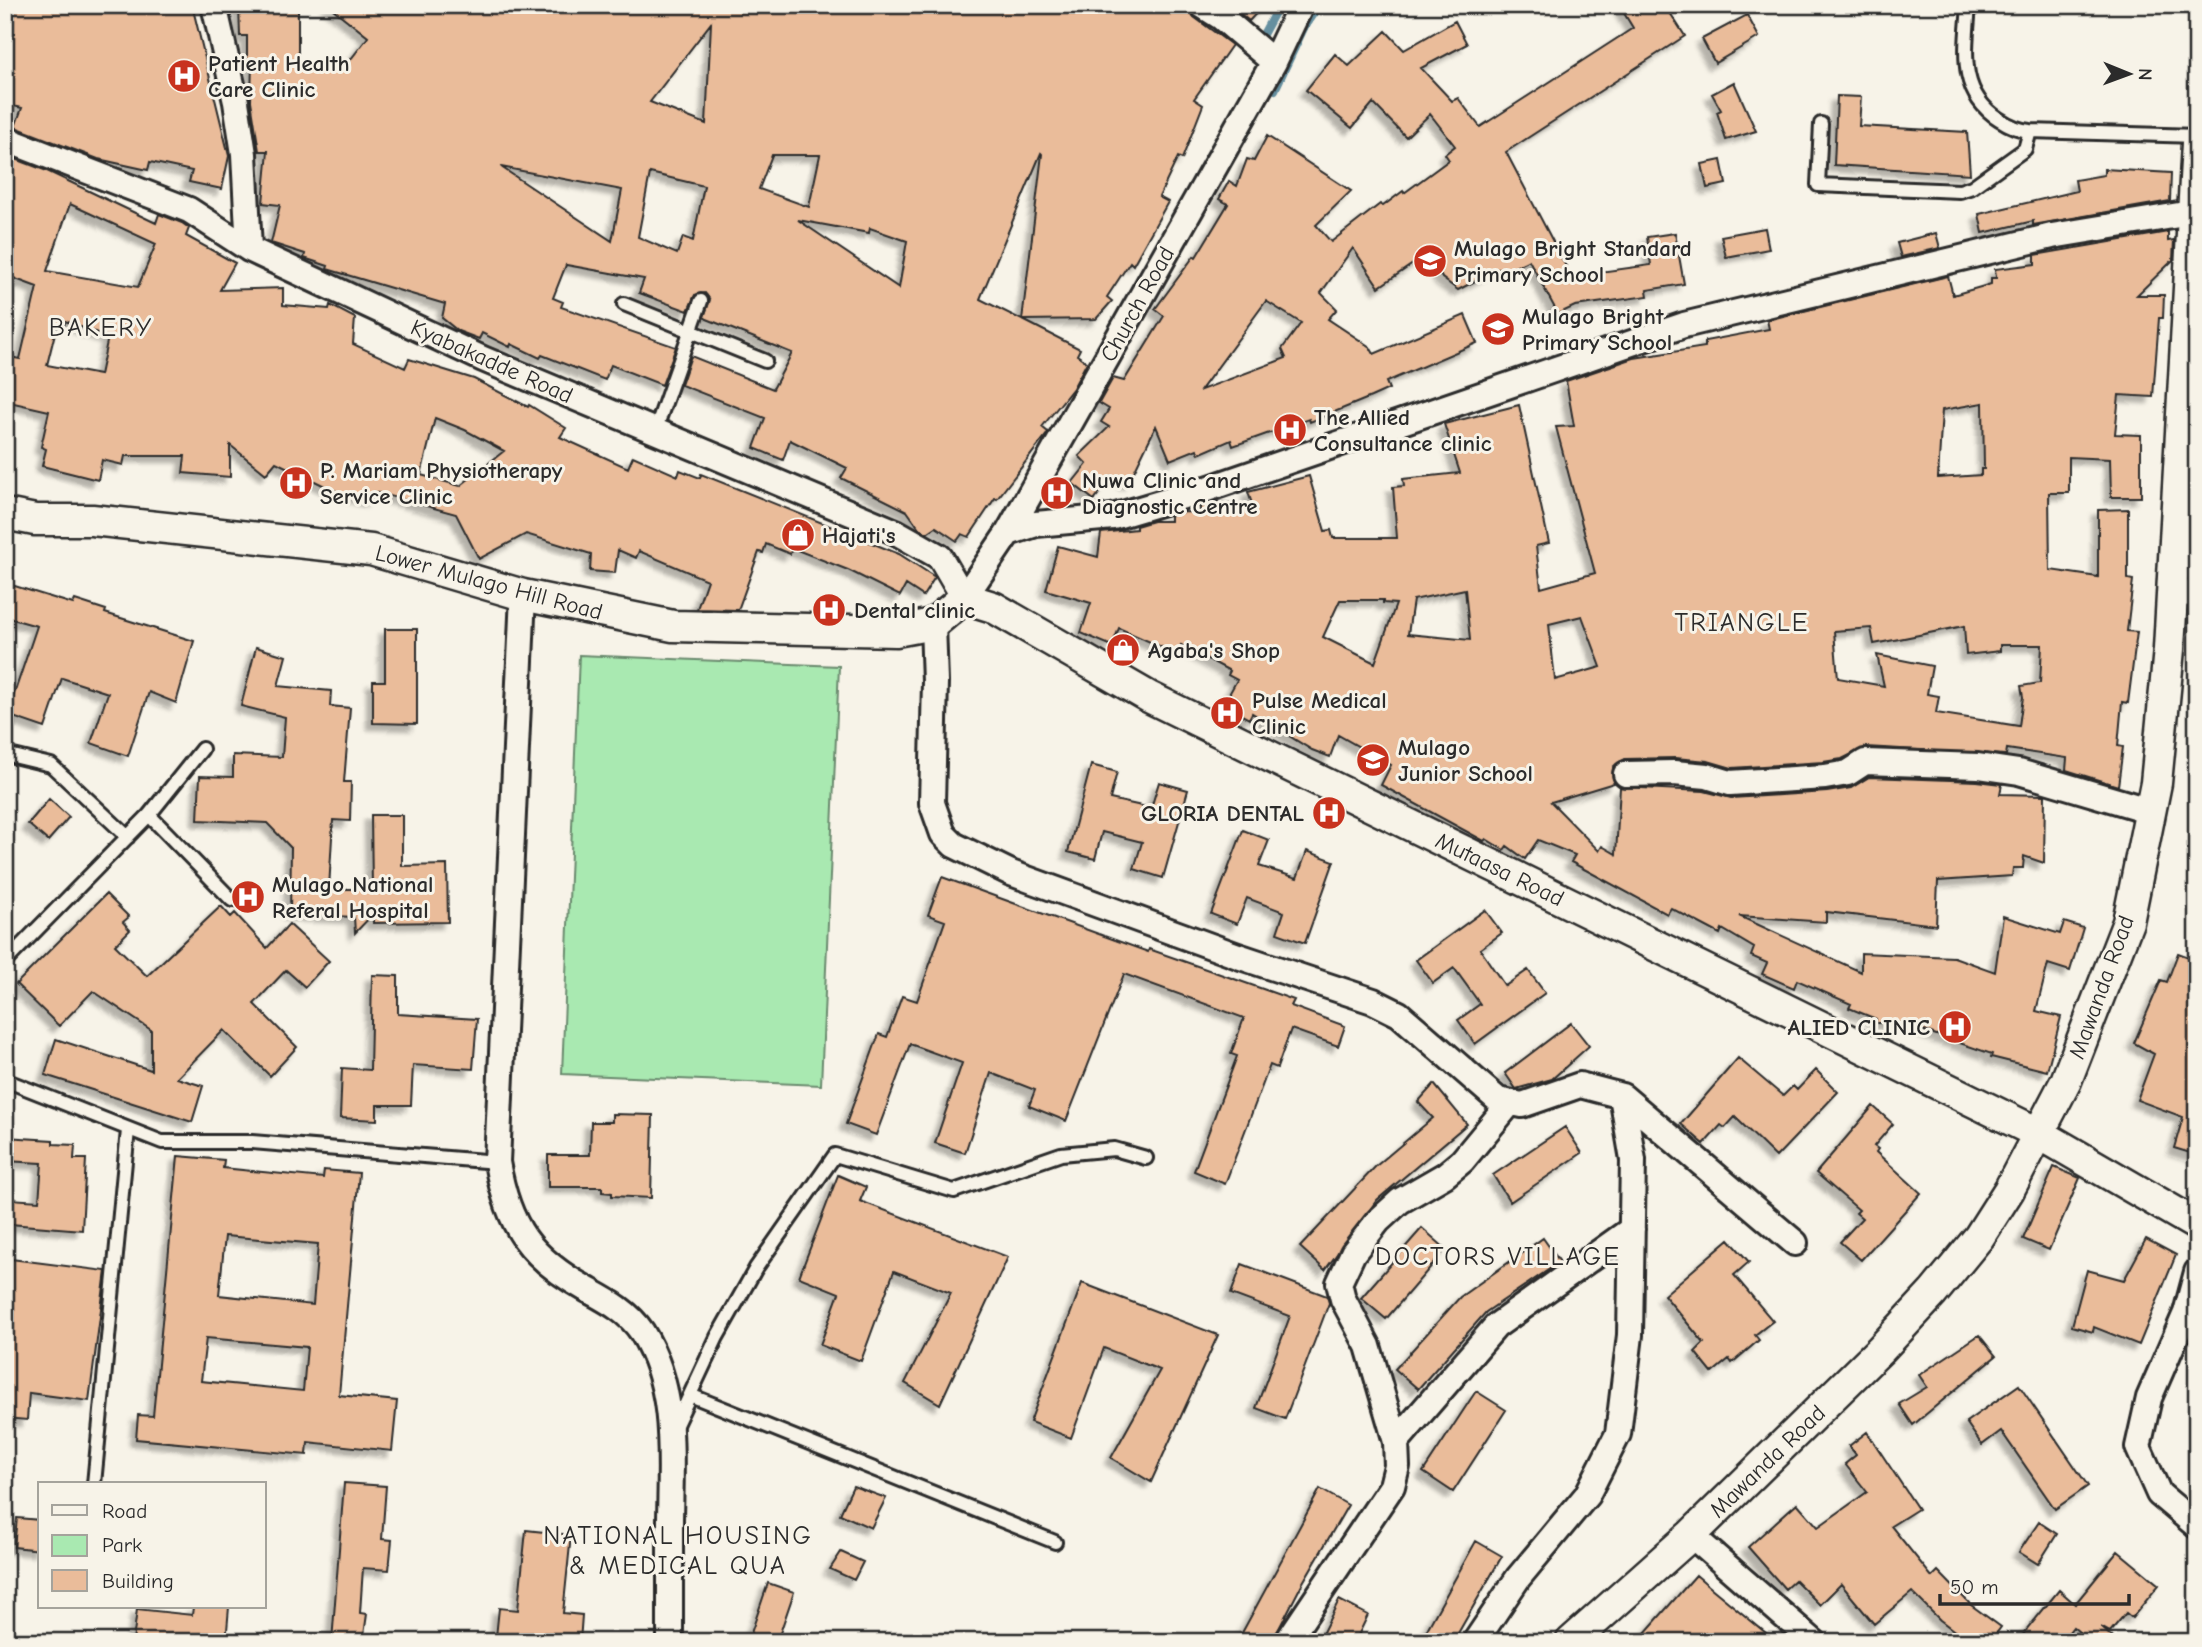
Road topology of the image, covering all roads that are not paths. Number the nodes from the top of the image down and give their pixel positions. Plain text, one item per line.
1 (214, 5) edge
2 (1202, 5) edge
3 (1301, 5) edge
4 (1969, 5) edge
5 (1274, 62) junction
6 (1821, 124) dead end
7 (2029, 131) junction
8 (2197, 136) edge
9 (5, 139) edge
10 (2197, 143) edge
11 (2191, 213) junction
12 (249, 249) junction
13 (2192, 283) edge
14 (701, 301) dead end
15 (624, 304) dead end
16 (691, 331) junction
17 (765, 361) dead end
18 (655, 431) junction
19 (5, 514) edge
20 (1008, 533) junction
21 (2184, 594) edge
22 (523, 595) junction
23 (964, 598) junction
24 (933, 624) junction
25 (202, 749) dead end
26 (5, 754) edge
27 (1626, 774) dead end
28 (2151, 811) junction
29 (149, 816) junction
30 (128, 837) junction
31 (232, 900) dead end
32 (5, 962) edge
33 (5, 1080) edge
34 (1622, 1096) junction
35 (1509, 1104) junction
36 (128, 1130) junction
37 (2040, 1134) junction
38 (1146, 1158) dead end
39 (498, 1162) junction
40 (2197, 1225) edge
41 (1632, 1229) junction
42 (1795, 1243) dead end
43 (2197, 1272) edge
44 (691, 1395) junction
45 (671, 1436) junction
46 (1396, 1454) junction
47 (94, 1482) edge
48 (2197, 1526) edge
49 (1691, 1535) junction
50 (1055, 1542) dead end
51 (670, 1642) edge
52 (1287, 1642) edge
53 (1475, 1642) edge
54 (1571, 1642) edge
55 (1814, 1642) edge

1 - 12 street
2 - 5 street
3 - 5 street, Church Road
4 - 7 lane
5 - 20 street, Church Road
6 - 7 lane
7 - 8 lane
9 - 12 street, Kyabakadde Road
10 - 11 street, Mawanda Road
11 - 13 street, Mawanda Road
11 - 20 street
12 - 18 street, Kyabakadde Road
13 - 21 street, Mawanda Road
14 - 16 lane
15 - 16 lane
16 - 17 lane
16 - 18 lane
18 - 23 street, Kyabakadde Road
19 - 22 street, Lower Mulago Hill Road
20 - 23 street, Church Road
21 - 28 street, Mawanda Road
22 - 24 street, Lower Mulago Hill Road
22 - 39 street
23 - 24 street
23 - 37 street, Mutaasa Road
24 - 35 street
25 - 29 lane
26 - 30 lane
27 - 28 street
28 - 37 street, Mawanda Road
29 - 30 lane
29 - 31 lane
30 - 32 lane
33 - 36 lane
34 - 35 street
34 - 41 street
34 - 42 street
35 - 46 street
36 - 39 lane
36 - 47 lane
37 - 40 street, Mutaasa Road
37 - 49 street, Mawanda Road
38 - 44 lane
39 - 45 street
41 - 46 street
41 - 53 street
43 - 48 street
44 - 45 lane
44 - 50 lane
45 - 51 street
46 - 52 street
49 - 54 street, Mawanda Road
49 - 55 street

